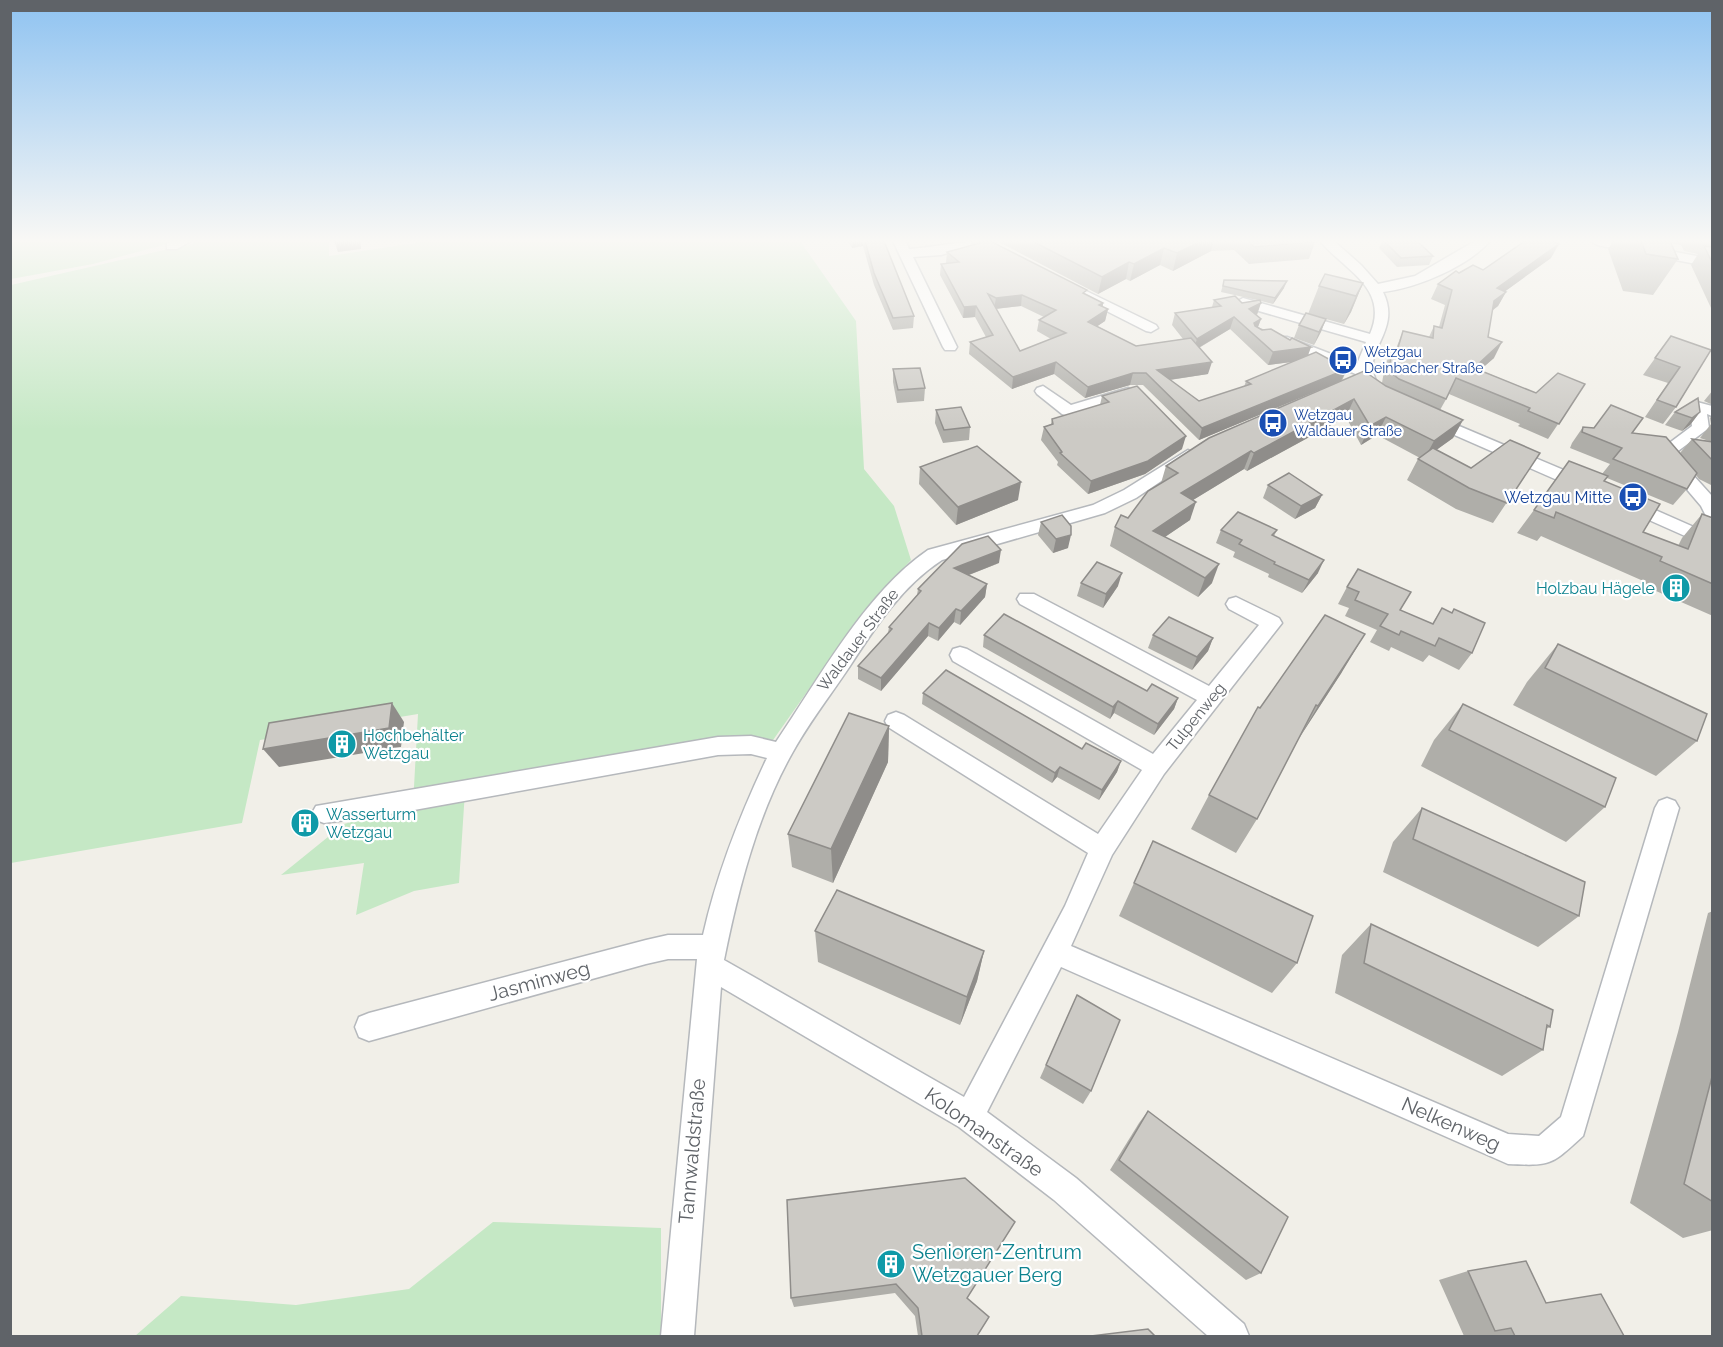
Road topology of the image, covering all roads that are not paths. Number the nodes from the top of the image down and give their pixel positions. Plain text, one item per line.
1 (930, 304) edge
2 (1103, 304) edge
3 (1249, 304) edge
4 (1381, 304) edge
5 (1151, 328) dead end
6 (1268, 334) edge
7 (1374, 340) junction
8 (950, 347) dead end
9 (1364, 376) junction
10 (1342, 387) edge
11 (1043, 391) dead end
12 (1144, 398) edge
13 (1394, 403) edge
14 (1713, 411) edge
15 (1421, 415) edge
16 (1181, 435) edge
17 (1713, 512) edge
18 (1713, 542) edge
19 (1027, 599) dead end
20 (1236, 604) dead end
21 (960, 655) dead end
22 (1212, 698) junction
23 (896, 721) dead end
24 (781, 752) junction
25 (1156, 767) junction
26 (1667, 808) dead end
27 (324, 813) dead end
28 (1102, 849) junction
29 (1054, 951) junction
30 (710, 957) junction
31 (369, 1027) dead end
32 (969, 1117) junction
33 (677, 1336) edge
34 (1232, 1336) edge

1 - 8 street
2 - 5 street
3 - 7 street
4 - 7 street
6 - 9 street
7 - 9 street
9 - 10 street
9 - 13 street
11 - 12 street
14 - 17 street
15 - 18 street
16 - 24 street, Waldauer Straße
19 - 22 street
20 - 22 street, Tulpenweg
21 - 25 street
22 - 25 street, Tulpenweg
23 - 28 street
24 - 27 street
24 - 30 street, Waldauer Straße
25 - 28 street, Tulpenweg
26 - 29 street, Nelkenweg
28 - 29 street, Tulpenweg
29 - 32 street, Tulpenweg
30 - 31 street, Jasminweg
30 - 32 street, Kolomanstraße
30 - 33 street, Tannwaldstraße
32 - 34 street, Kolomanstraße

